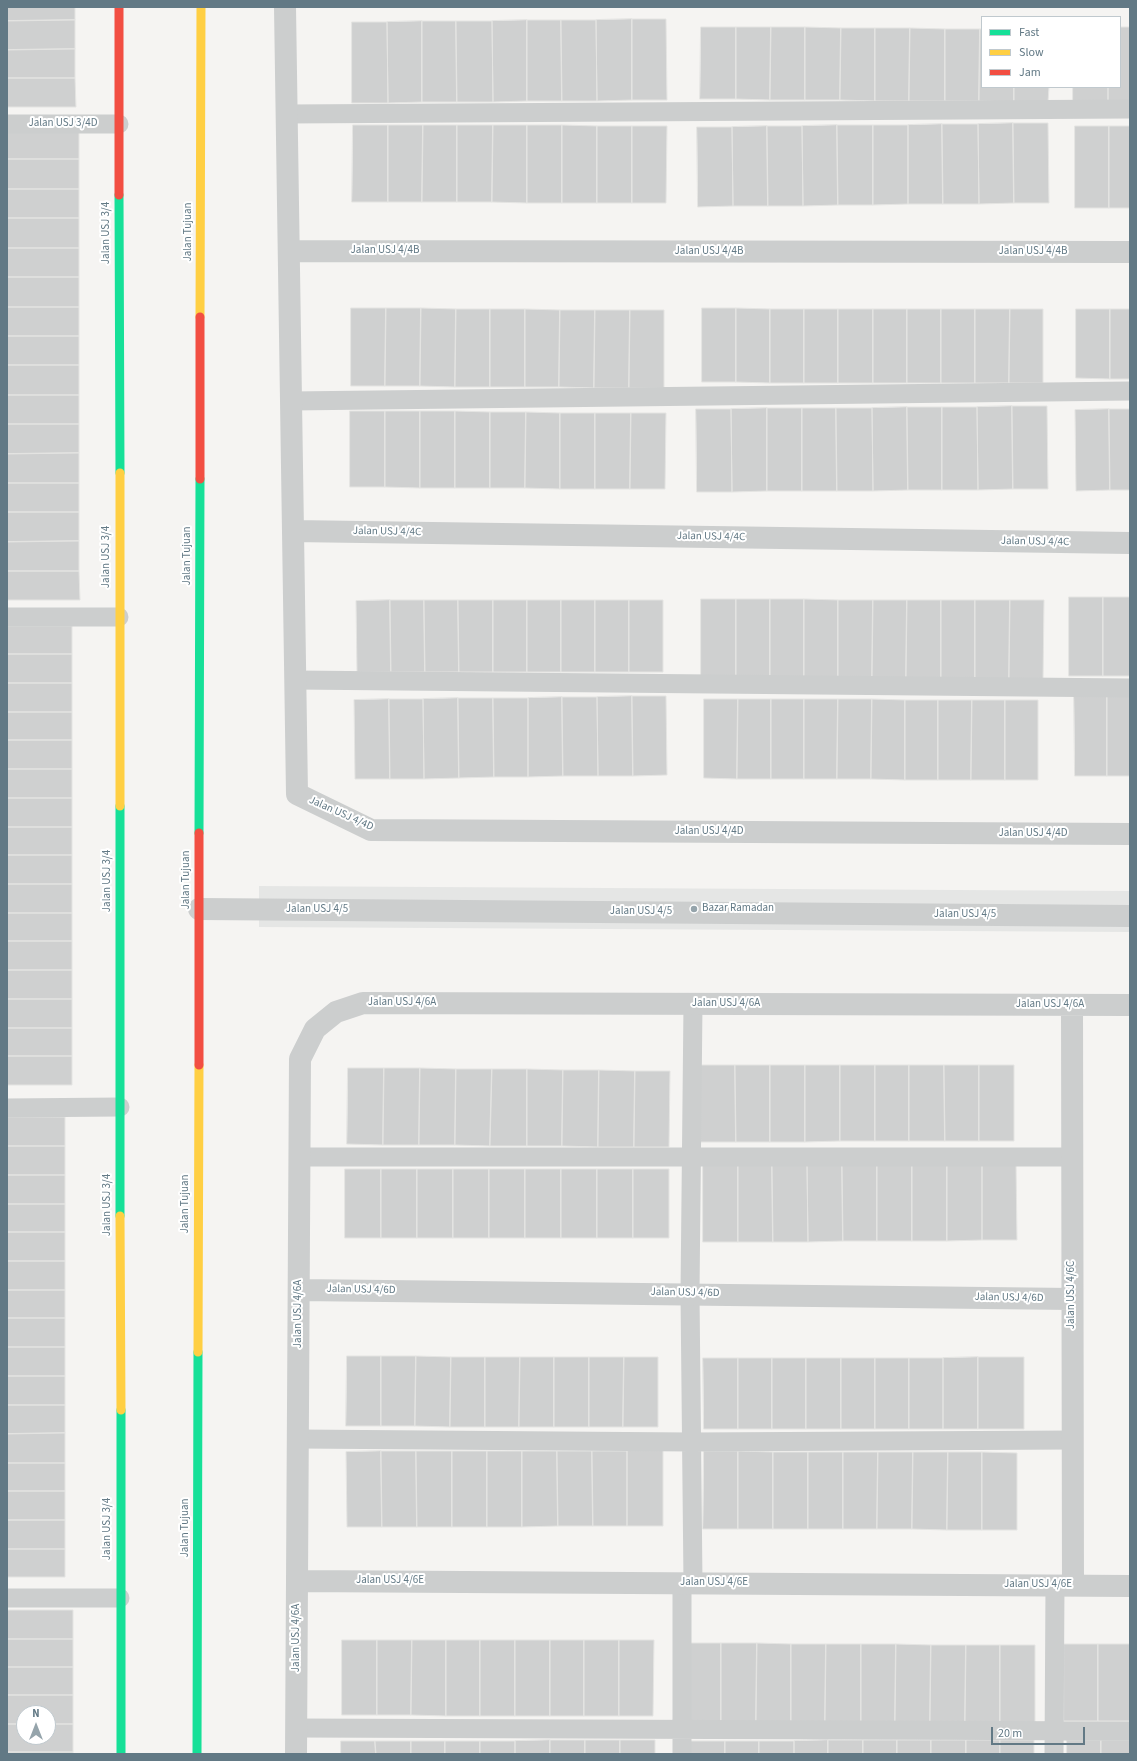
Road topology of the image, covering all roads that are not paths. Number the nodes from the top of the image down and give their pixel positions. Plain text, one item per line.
1 (119, 7) edge
2 (201, 7) edge
3 (285, 7) edge
4 (1130, 109) edge
5 (287, 114) junction
6 (7, 124) edge
7 (119, 124) junction
8 (289, 251) junction
9 (1130, 252) edge
10 (1130, 391) edge
11 (291, 400) junction
12 (293, 531) junction
13 (1130, 543) edge
14 (7, 617) edge
15 (119, 617) junction
16 (295, 680) junction
17 (1130, 688) edge
18 (1130, 834) edge
19 (199, 909) junction
20 (1130, 916) edge
21 (693, 1004) junction
22 (1072, 1005) junction
23 (1130, 1005) edge
24 (7, 1108) edge
25 (120, 1108) junction
26 (300, 1157) junction
27 (692, 1157) junction
28 (1072, 1157) junction
29 (299, 1290) junction
30 (690, 1293) junction
31 (1072, 1299) junction
32 (298, 1439) junction
33 (1073, 1440) junction
34 (692, 1442) junction
35 (297, 1581) junction
36 (687, 1583) junction
37 (1064, 1585) junction
38 (1130, 1586) edge
39 (7, 1598) edge
40 (120, 1598) junction
41 (296, 1728) junction
42 (682, 1730) junction
43 (1130, 1731) edge
44 (1054, 1732) junction
45 (121, 1754) edge
46 (197, 1754) edge
47 (296, 1754) edge
48 (682, 1754) edge
49 (1054, 1754) edge

1 - 7 street, Jalan USJ 3/4
2 - 19 street, Jalan Tujuan
3 - 5 street
4 - 5 lane
5 - 8 street
6 - 7 lane, Jalan USJ 3/4D
7 - 15 street, Jalan USJ 3/4
8 - 9 street, Jalan USJ 4/4B
8 - 11 street
10 - 11 lane
11 - 12 street
12 - 13 street, Jalan USJ 4/4C
12 - 16 street
14 - 15 lane
15 - 25 street, Jalan USJ 3/4
16 - 17 lane
16 - 18 street, Jalan USJ 4/4D
19 - 20 street, Jalan USJ 4/5
19 - 46 street, Jalan Tujuan
21 - 22 street, Jalan USJ 4/6A
21 - 26 street, Jalan USJ 4/6A
21 - 27 lane
22 - 23 street, Jalan USJ 4/6A
22 - 28 street, Jalan USJ 4/6C
24 - 25 lane
25 - 40 street, Jalan USJ 3/4
26 - 27 lane
26 - 29 street, Jalan USJ 4/6A
27 - 28 lane
27 - 30 lane
28 - 31 street, Jalan USJ 4/6C
29 - 30 street, Jalan USJ 4/6D
29 - 32 street, Jalan USJ 4/6A
30 - 31 street, Jalan USJ 4/6D
30 - 34 lane
31 - 33 street, Jalan USJ 4/6C
32 - 34 lane
32 - 35 street, Jalan USJ 4/6A
33 - 34 lane
33 - 37 street, Jalan USJ 4/6C
34 - 36 lane
35 - 36 street, Jalan USJ 4/6E
35 - 41 street, Jalan USJ 4/6A
36 - 37 street, Jalan USJ 4/6E
36 - 42 lane
37 - 38 street, Jalan USJ 4/6E
37 - 44 lane
39 - 40 lane
40 - 45 street, Jalan USJ 3/4
41 - 42 lane
41 - 47 street, Jalan USJ 4/6A
42 - 44 lane
42 - 48 lane
43 - 44 lane
44 - 49 lane

